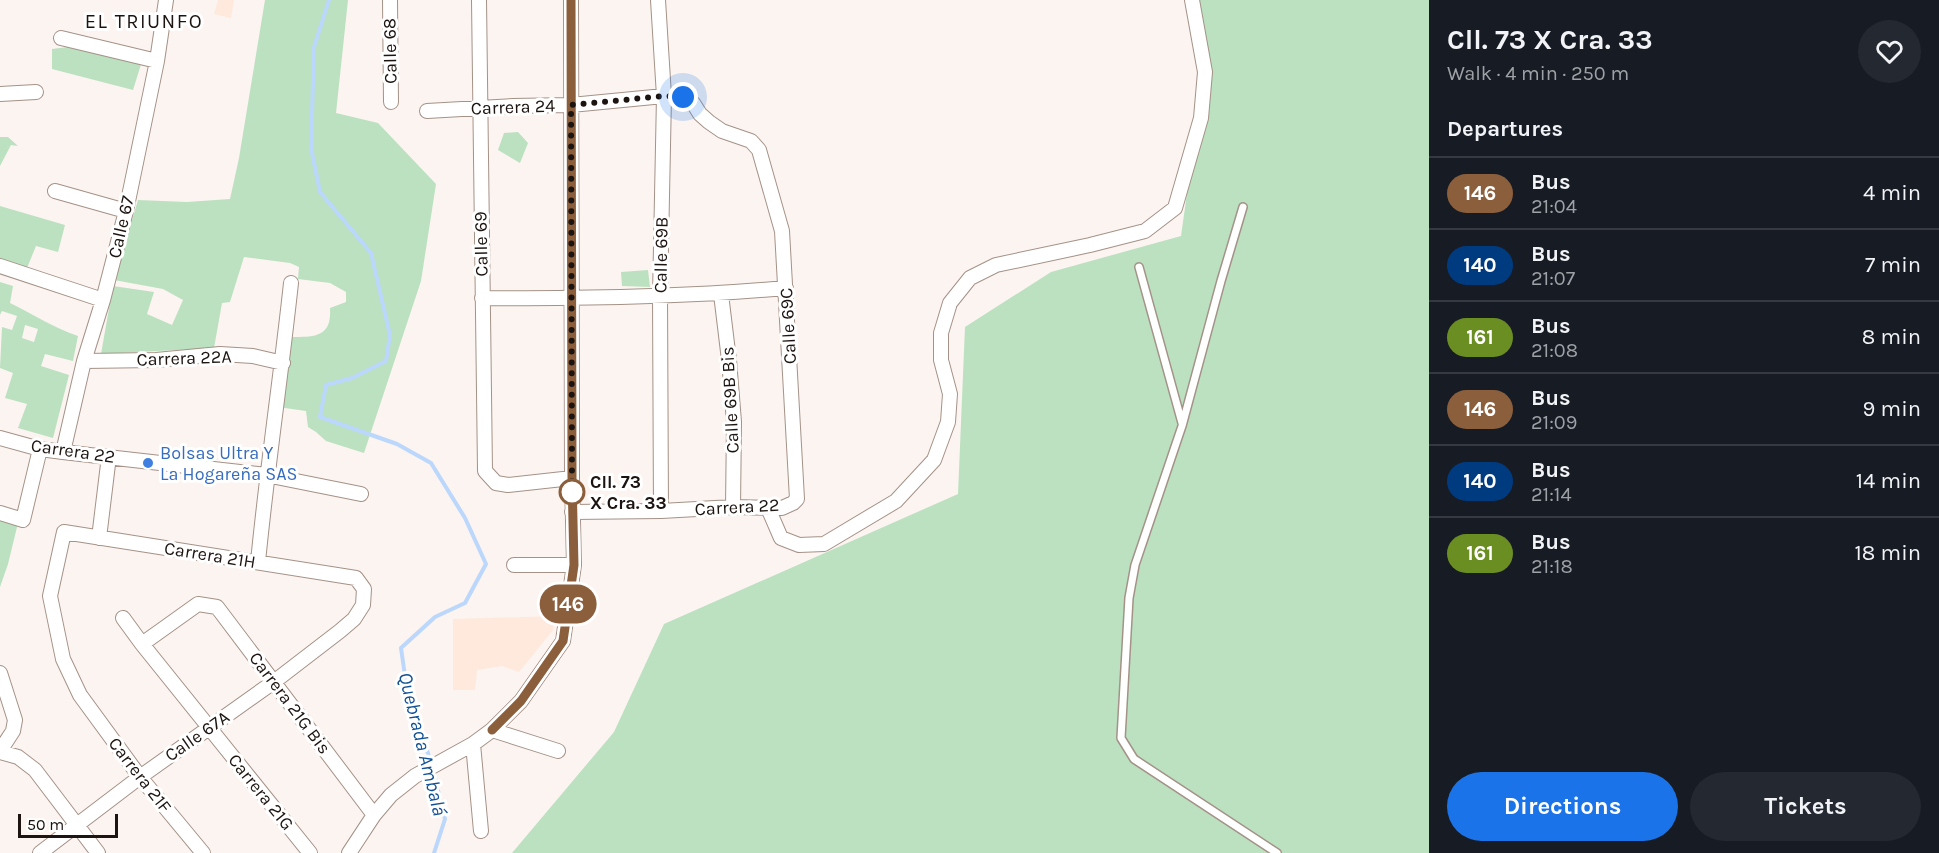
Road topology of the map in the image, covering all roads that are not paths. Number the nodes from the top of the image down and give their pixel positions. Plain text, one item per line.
1 (166, 0) edge
2 (390, 0) edge
3 (479, 0) edge
4 (571, 0) edge
5 (658, 0) edge
6 (1192, 0) edge
7 (61, 38) dead end
8 (157, 61) junction
9 (36, 92) dead end
10 (0, 94) edge
11 (664, 96) junction
12 (391, 102) dead end
13 (571, 105) junction
14 (479, 109) junction
15 (427, 111) dead end
16 (759, 150) joint
17 (55, 191) dead end
18 (1243, 207) dead end
19 (126, 211) junction
20 (0, 266) edge
21 (1139, 267) dead end
22 (291, 283) dead end
23 (786, 288) junction
24 (721, 294) junction
25 (660, 296) junction
26 (482, 298) junction
27 (571, 299) junction
28 (103, 300) junction
29 (84, 361) junction
30 (282, 363) junction
31 (1182, 426) junction
32 (0, 438) edge
33 (40, 448) junction
34 (63, 452) junction
35 (109, 456) junction
36 (266, 475) junction
37 (572, 478) junction
38 (361, 494) dead end
39 (793, 503) joint
40 (733, 507) junction
41 (768, 508) junction
42 (661, 511) junction
43 (572, 512) junction
44 (0, 513) edge
45 (64, 532) joint
46 (99, 538) junction
47 (258, 562) junction
48 (514, 565) dead end
49 (574, 565) junction
50 (123, 618) dead end
51 (354, 619) joint
52 (142, 644) junction
53 (0, 673) edge
54 (274, 681) junction
55 (4, 693) edge
56 (210, 728) junction
57 (492, 730) junction
58 (473, 744) junction
59 (558, 751) dead end
60 (0, 752) edge
61 (140, 777) junction
62 (374, 815) junction
63 (76, 826) junction
64 (481, 831) dead end
65 (40, 853) edge
66 (98, 853) edge
67 (203, 853) edge
68 (310, 853) edge
69 (349, 853) edge
70 (1277, 853) edge

1 - 8 street, Calle 67
2 - 12 street, Calle 68
3 - 14 street, Calle 69
4 - 13 street
5 - 11 street, Calle 69B
6 - 41 street
7 - 8 street
8 - 19 street, Calle 67
9 - 10 street
11 - 13 street, Carrera 24
11 - 16 street, Carrera 24
11 - 25 street, Calle 69B
13 - 14 street, Carrera 24
13 - 27 street
14 - 15 street, Carrera 24
14 - 26 street, Calle 69
16 - 23 street, Calle 69C
17 - 19 street
18 - 31 lane
19 - 28 street, Calle 67
20 - 28 street
21 - 31 lane
22 - 30 street
23 - 24 street
23 - 39 street, Calle 69C
24 - 25 street
24 - 40 street, Calle 69B Bis
25 - 27 street
25 - 42 street, Calle 69B
26 - 27 street
26 - 37 street, Calle 69
27 - 37 street
28 - 29 street, Calle 67
29 - 30 street, Carrera 22A
29 - 34 street, Calle 67
30 - 36 street
31 - 70 lane
32 - 33 street, Carrera 22
33 - 34 street, Carrera 22
33 - 44 street
34 - 35 street, Carrera 22
35 - 36 street, Carrera 22
35 - 46 street
36 - 38 street, Carrera 22
36 - 47 street
37 - 43 street
39 - 41 street, Carrera 22
40 - 41 street, Carrera 22
40 - 42 street, Carrera 22
42 - 43 street, Carrera 22
43 - 49 street
45 - 46 street, Carrera 21H
45 - 61 street, Carrera 21F
46 - 47 street, Carrera 21H
47 - 51 street, Carrera 21H
48 - 49 street
49 - 57 street
50 - 52 street, Carrera 21G
51 - 54 street, Calle 67A
52 - 54 street, Carrera 21G Bis
52 - 56 street, Carrera 21G
53 - 55 street
54 - 56 street, Calle 67A
54 - 62 street, Carrera 21G Bis
55 - 60 street
56 - 61 street, Calle 67A
56 - 68 street, Carrera 21G
57 - 58 street
57 - 59 street
58 - 62 street
58 - 64 street
60 - 63 street
61 - 63 street, Calle 67A
61 - 67 street, Carrera 21F
62 - 69 street
63 - 65 street, Calle 67A
63 - 66 street

